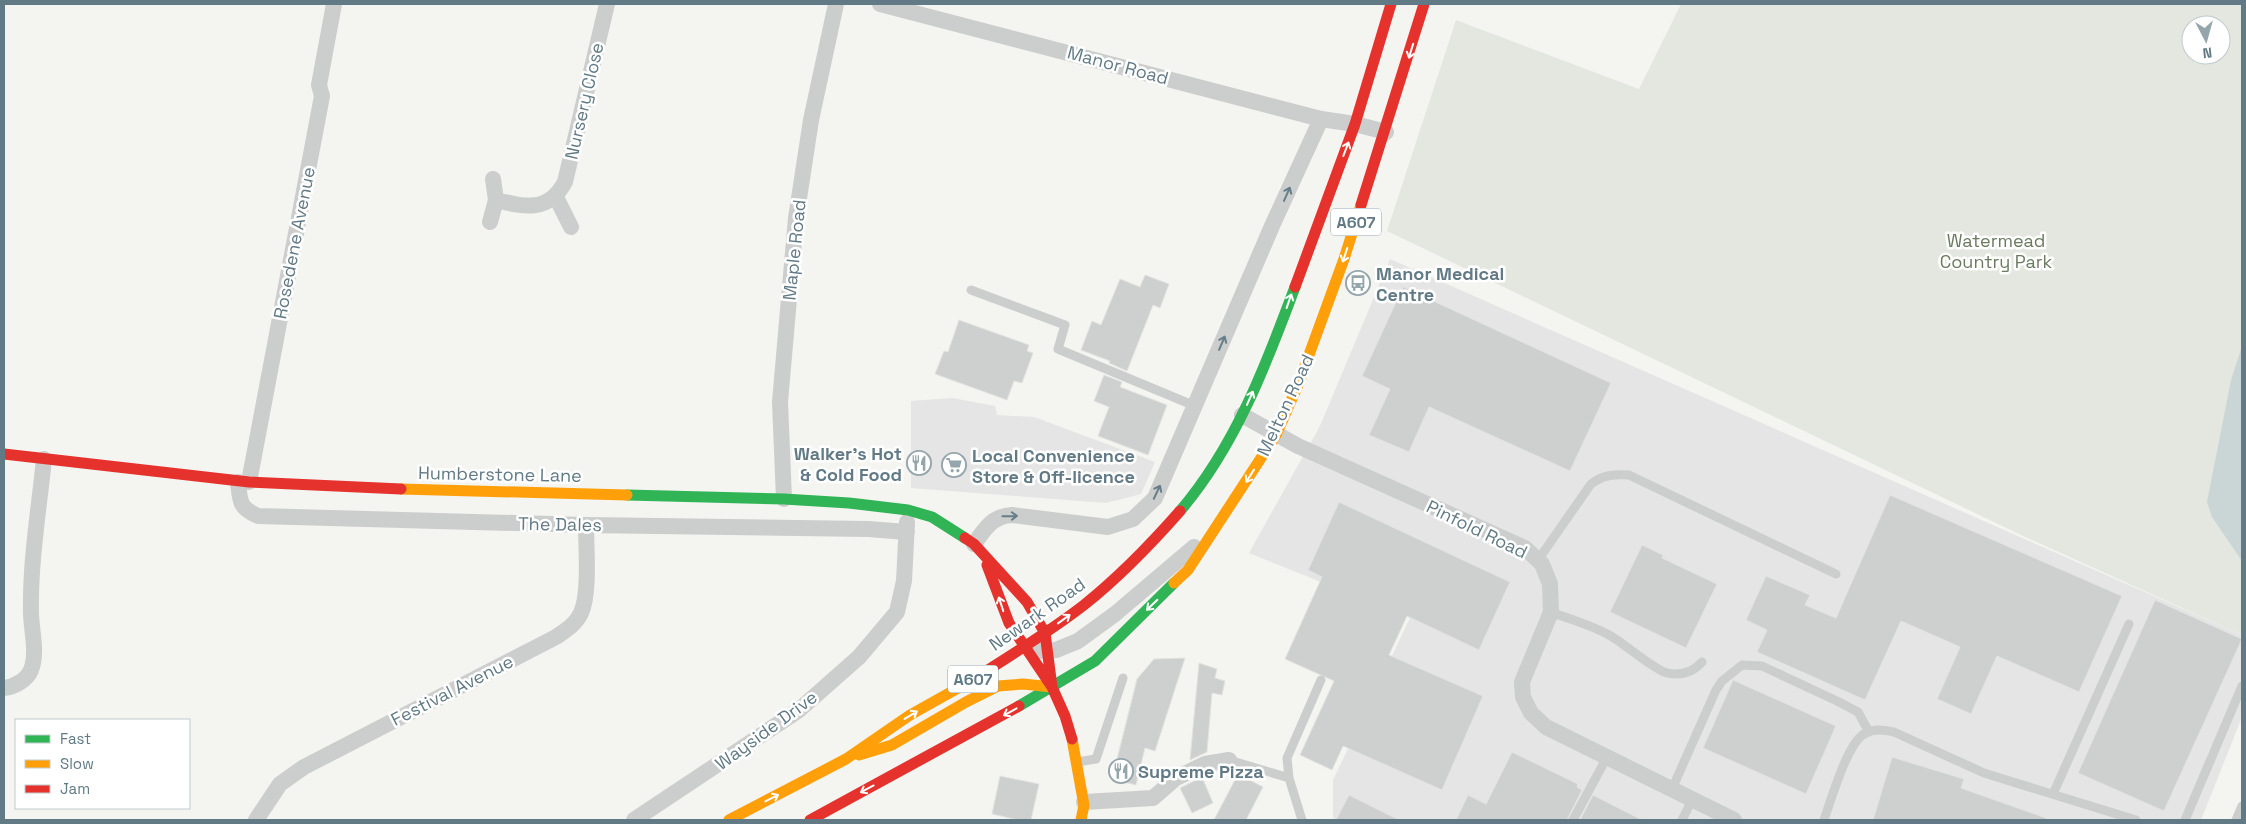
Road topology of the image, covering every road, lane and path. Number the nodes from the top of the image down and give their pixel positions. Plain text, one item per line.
1 (334, 4) edge
2 (607, 4) edge
3 (836, 4) edge
4 (880, 4) edge
5 (1391, 4) edge
6 (1424, 4) edge
7 (1321, 118) junction
8 (1355, 124) junction
9 (1386, 132) junction
10 (493, 179) dead end
11 (556, 197) junction
12 (496, 200) junction
13 (490, 222) dead end
14 (571, 227) dead end
15 (970, 290) dead end
16 (1195, 406) junction
17 (1242, 415) junction
18 (1276, 435) junction
19 (4, 454) edge
20 (44, 459) junction
21 (243, 482) junction
22 (784, 499) junction
23 (1190, 500) joint
24 (908, 510) junction
25 (586, 525) junction
26 (1216, 527) junction
27 (907, 532) junction
28 (979, 550) junction
29 (1538, 560) junction
30 (1836, 574) dead end
31 (1550, 612) junction
32 (2129, 624) dead end
33 (1045, 633) junction
34 (1024, 646) junction
35 (1048, 652) junction
36 (1702, 662) dead end
37 (1123, 678) dead end
38 (1321, 680) dead end
39 (2242, 686) edge
40 (1052, 687) junction
41 (4, 688) edge
42 (1869, 732) junction
43 (1607, 757) junction
44 (846, 759) junction
45 (1229, 760) joint
46 (1077, 762) junction
47 (1289, 778) junction
48 (1672, 789) junction
49 (2053, 794) junction
50 (1692, 800) junction
51 (1084, 802) junction
52 (2242, 806) edge
53 (256, 820) edge
54 (634, 820) edge
55 (729, 820) edge
56 (810, 820) edge
57 (1081, 820) edge
58 (1302, 820) edge
59 (1573, 820) edge
60 (1682, 820) edge
61 (1734, 820) edge
62 (1824, 820) edge
63 (2136, 820) edge
64 (2185, 820) edge
65 (2236, 820) edge

1 - 21 street, Rosedene Avenue
2 - 11 street, Nursery Close
3 - 22 street, Maple Road
4 - 7 street, Manor Road
5 - 8 main road, Melton Road / A607
6 -> 9 main road, Melton Road / A607
7 - 8 street, Manor Road
16 -> 7 street
8 - 9 street
17 -> 8 main road, Melton Road / A607
9 -> 18 main road, Melton Road / A607
10 - 12 street
11 - 12 street
11 - 14 street
12 - 13 street
15 - 16 lane
28 -> 16 street
17 - 18 street, Pinfold Road
17 - 23 main road, Melton Road / A607
18 -> 26 main road, Melton Road / A607
18 - 29 street, Pinfold Road
19 - 20 main road, Humberstone Lane
20 - 21 main road, Humberstone Lane
20 - 41 street
21 - 22 main road, Humberstone Lane
21 - 25 street, The Dales
22 - 24 main road, Humberstone Lane
33 -> 23 main road, Newark Road / A607
24 - 27 street, Wayside Drive
24 - 28 main road, Humberstone Lane
25 - 27 street, The Dales
25 - 53 street, Festival Avenue
26 - 35 street
26 -> 40 main road, Melton Road / A607
27 - 54 street, Wayside Drive
28 - 33 main road, Humberstone Lane
34 -> 28 main road
29 - 30 lane
29 - 31 street, Pinfold Road
31 - 36 lane
31 - 43 street, Pinfold Road
32 - 49 lane
33 - 34 main road, Newark Road / A607
33 - 35 main road
34 - 35 street
34 - 40 main road
44 -> 34 main road, Newark Road / A607
35 - 40 main road
37 - 46 lane
38 - 47 lane
39 - 64 lane
40 - 44 main road, A607
40 - 46 main road
40 -> 56 main road, A607
42 - 48 lane
42 - 49 lane
42 - 62 lane
43 - 48 street, Pinfold Road
43 - 59 lane
55 -> 44 main road, Newark Road / A607
45 - 47 lane
45 - 51 street
46 - 51 main road
47 - 58 lane
48 - 50 street, Pinfold Road
49 - 63 lane
50 - 60 lane
50 - 61 street, Pinfold Road
51 - 57 main road
52 - 65 lane

